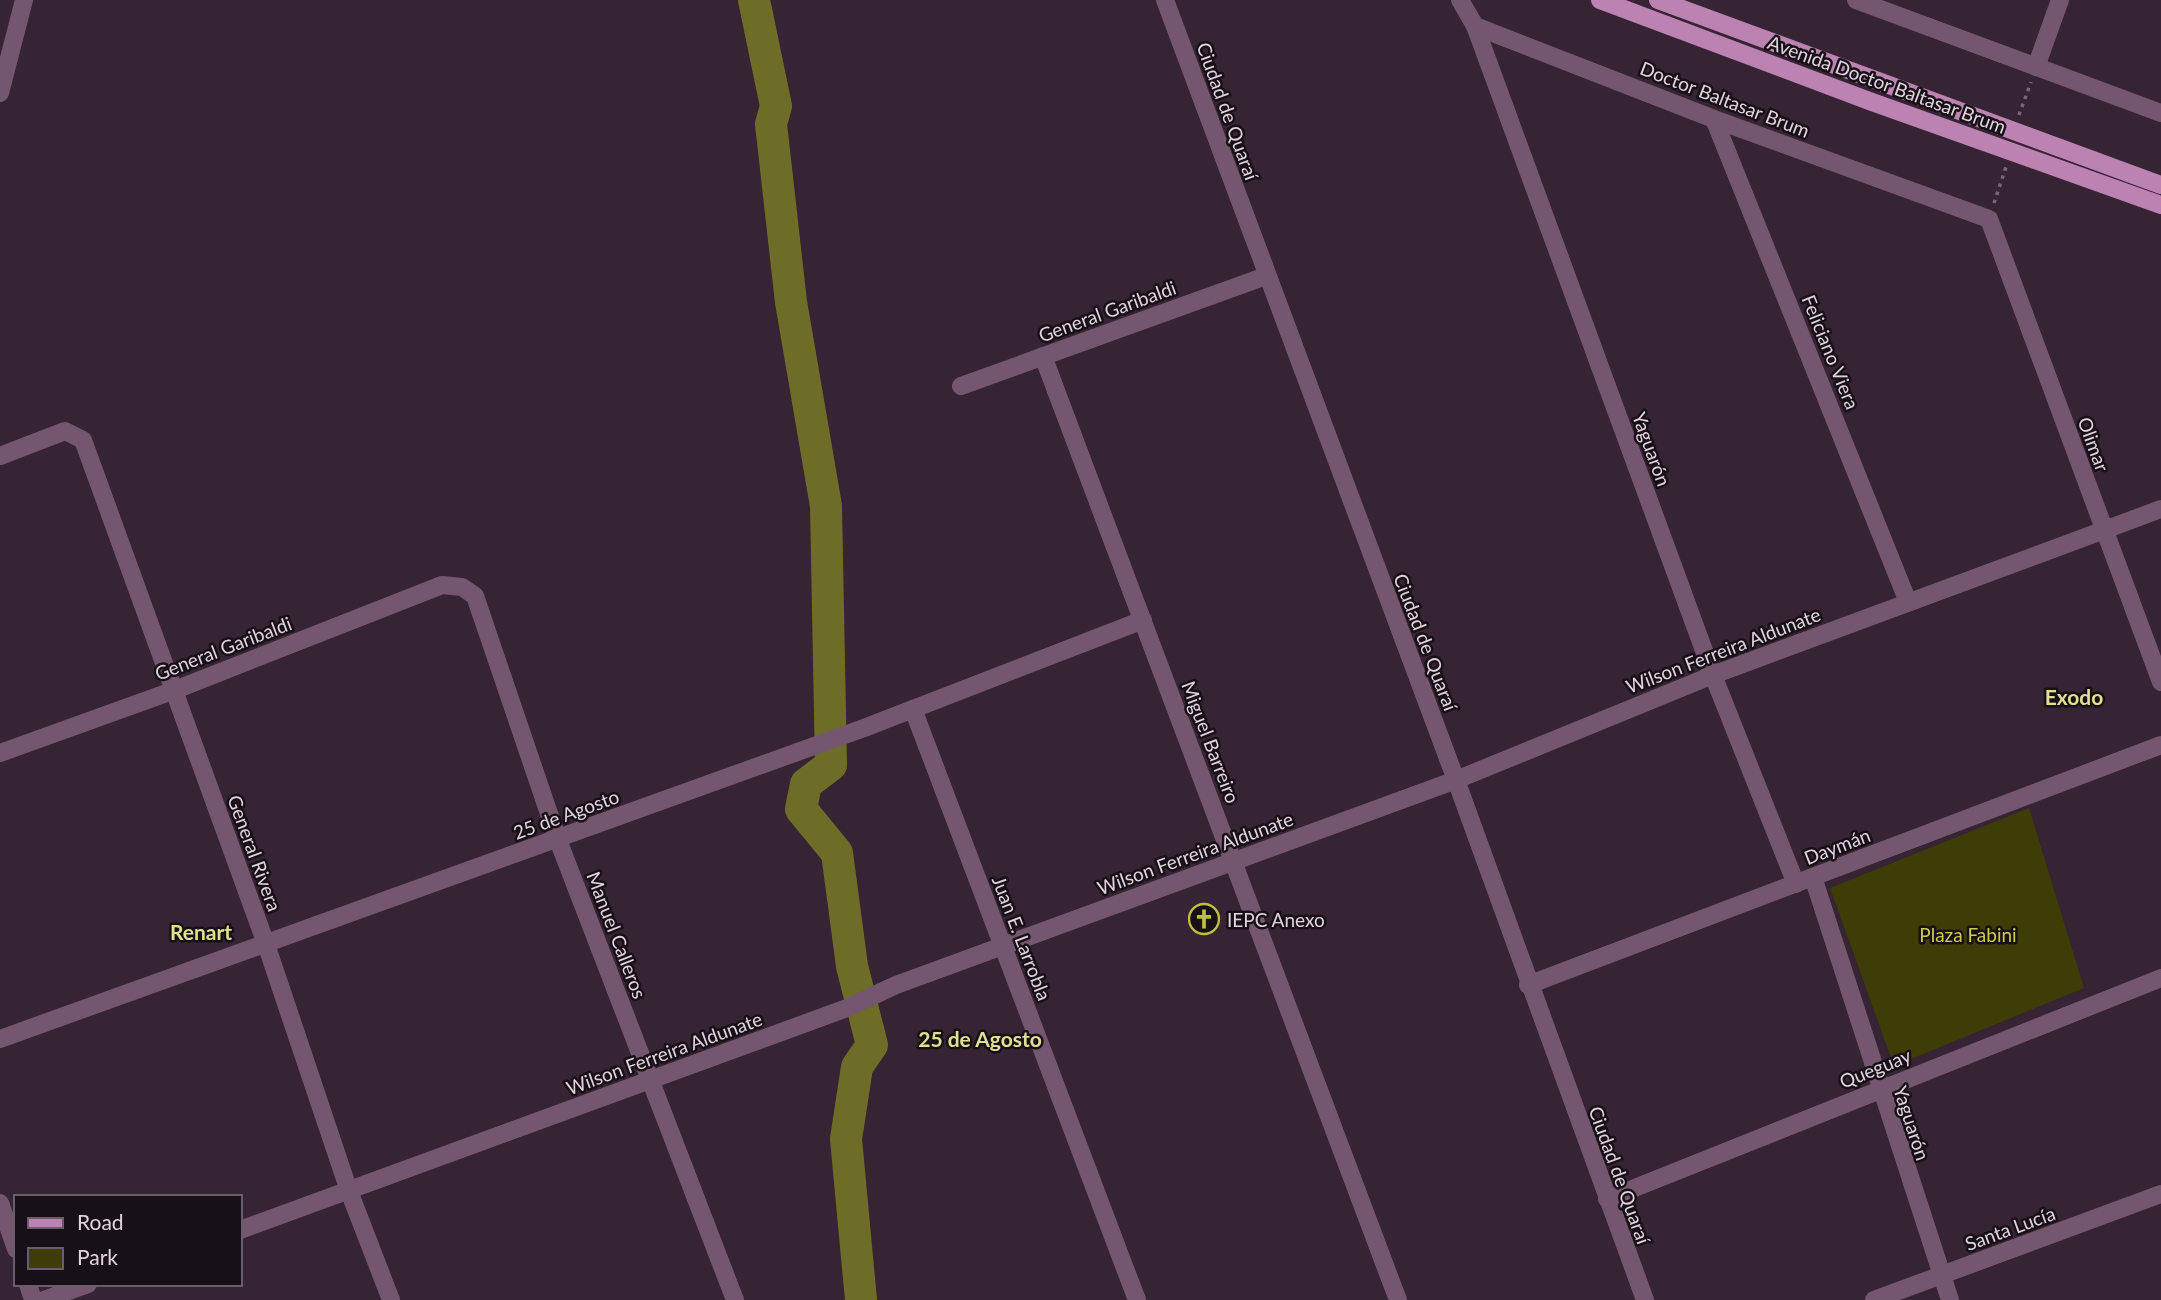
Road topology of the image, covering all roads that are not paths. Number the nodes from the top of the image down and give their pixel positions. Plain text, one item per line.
1 (24, 0) edge
2 (1165, 0) edge
3 (1460, 0) edge
4 (1600, 0) edge
5 (1658, 0) edge
6 (1856, 0) edge
7 (2060, 0) edge
8 (1904, 8) edge
9 (1475, 26) junction
10 (2036, 67) junction
11 (0, 93) edge
12 (2161, 113) edge
13 (1714, 119) junction
14 (2161, 185) edge
15 (2161, 205) edge
16 (1989, 219) joint
17 (1266, 276) junction
18 (1043, 356) junction
19 (961, 386) dead end
20 (0, 456) edge
21 (2161, 509) edge
22 (2103, 532) junction
23 (461, 587) joint
24 (1908, 602) junction
25 (1143, 620) junction
26 (1713, 675) junction
27 (2161, 682) edge
28 (175, 690) junction
29 (913, 709) junction
30 (2161, 745) edge
31 (0, 753) edge
32 (1456, 780) junction
33 (558, 840) junction
34 (1234, 862) junction
35 (1804, 880) junction
36 (266, 944) junction
37 (1003, 946) junction
38 (2161, 978) edge
39 (1528, 985) junction
40 (0, 1039) edge
41 (649, 1080) junction
42 (1879, 1088) junction
43 (349, 1191) junction
44 (2161, 1194) edge
45 (1606, 1199) junction
46 (0, 1203) edge
47 (242, 1229) edge
48 (14, 1243) edge
49 (1941, 1276) junction
50 (82, 1286) edge
51 (44, 1300) edge
52 (391, 1300) edge
53 (735, 1300) edge
54 (1137, 1300) edge
55 (1398, 1300) edge
56 (1645, 1300) edge
57 (1874, 1300) edge
58 (1950, 1300) edge

1 - 11 street
2 - 17 street, Ciudad de Quaraí
3 - 9 street
4 - 15 main road, Avenida Doctor Baltasar Brum
5 - 14 main road, Avenida Doctor Baltasar Brum
6 - 8 street
7 - 10 street
8 - 10 street
9 - 13 street, Doctor Baltasar Brum
9 - 26 street, Yaguarón
10 - 12 street
13 - 16 street, Doctor Baltasar Brum
13 - 24 street, Feliciano Viera
16 - 22 street, Olimar
17 - 18 street, General Garibaldi
17 - 32 street, Ciudad de Quaraí
18 - 19 street, General Garibaldi
18 - 25 street, Miguel Barreiro
20 - 28 street, General Rivera
21 - 22 street, Wilson Ferreira Aldunate
22 - 24 street, Wilson Ferreira Aldunate
22 - 27 street, Olimar
23 - 28 street, General Garibaldi
23 - 33 street, Manuel Calleros
24 - 26 street, Wilson Ferreira Aldunate
25 - 29 street, 25 de Agosto
25 - 34 street, Miguel Barreiro
26 - 32 street, Wilson Ferreira Aldunate
26 - 35 street, Yaguarón
28 - 31 street, General Garibaldi
28 - 36 street, General Rivera
29 - 33 street, 25 de Agosto
29 - 37 street, Juan E. Larrobla
30 - 35 street, Daymán
32 - 34 street, Wilson Ferreira Aldunate
32 - 39 street, Ciudad de Quaraí
33 - 36 street, 25 de Agosto
33 - 41 street, Manuel Calleros
34 - 37 street, Wilson Ferreira Aldunate
34 - 55 street, Miguel Barreiro
35 - 39 street, Daymán
35 - 42 street, Yaguarón
36 - 40 street, 25 de Agosto
36 - 43 street, General Rivera
37 - 41 street, Wilson Ferreira Aldunate
37 - 54 street, Juan E. Larrobla
38 - 42 street, Queguay
39 - 45 street, Ciudad de Quaraí
41 - 43 street, Wilson Ferreira Aldunate
41 - 53 street, Manuel Calleros
42 - 45 street, Queguay
42 - 49 street, Yaguarón
43 - 47 street, Wilson Ferreira Aldunate
43 - 52 street, General Rivera
44 - 49 street, Santa Lucía
45 - 56 street, Ciudad de Quaraí
46 - 48 street
49 - 57 street, Santa Lucía
49 - 58 street, Yaguarón
50 - 51 street

